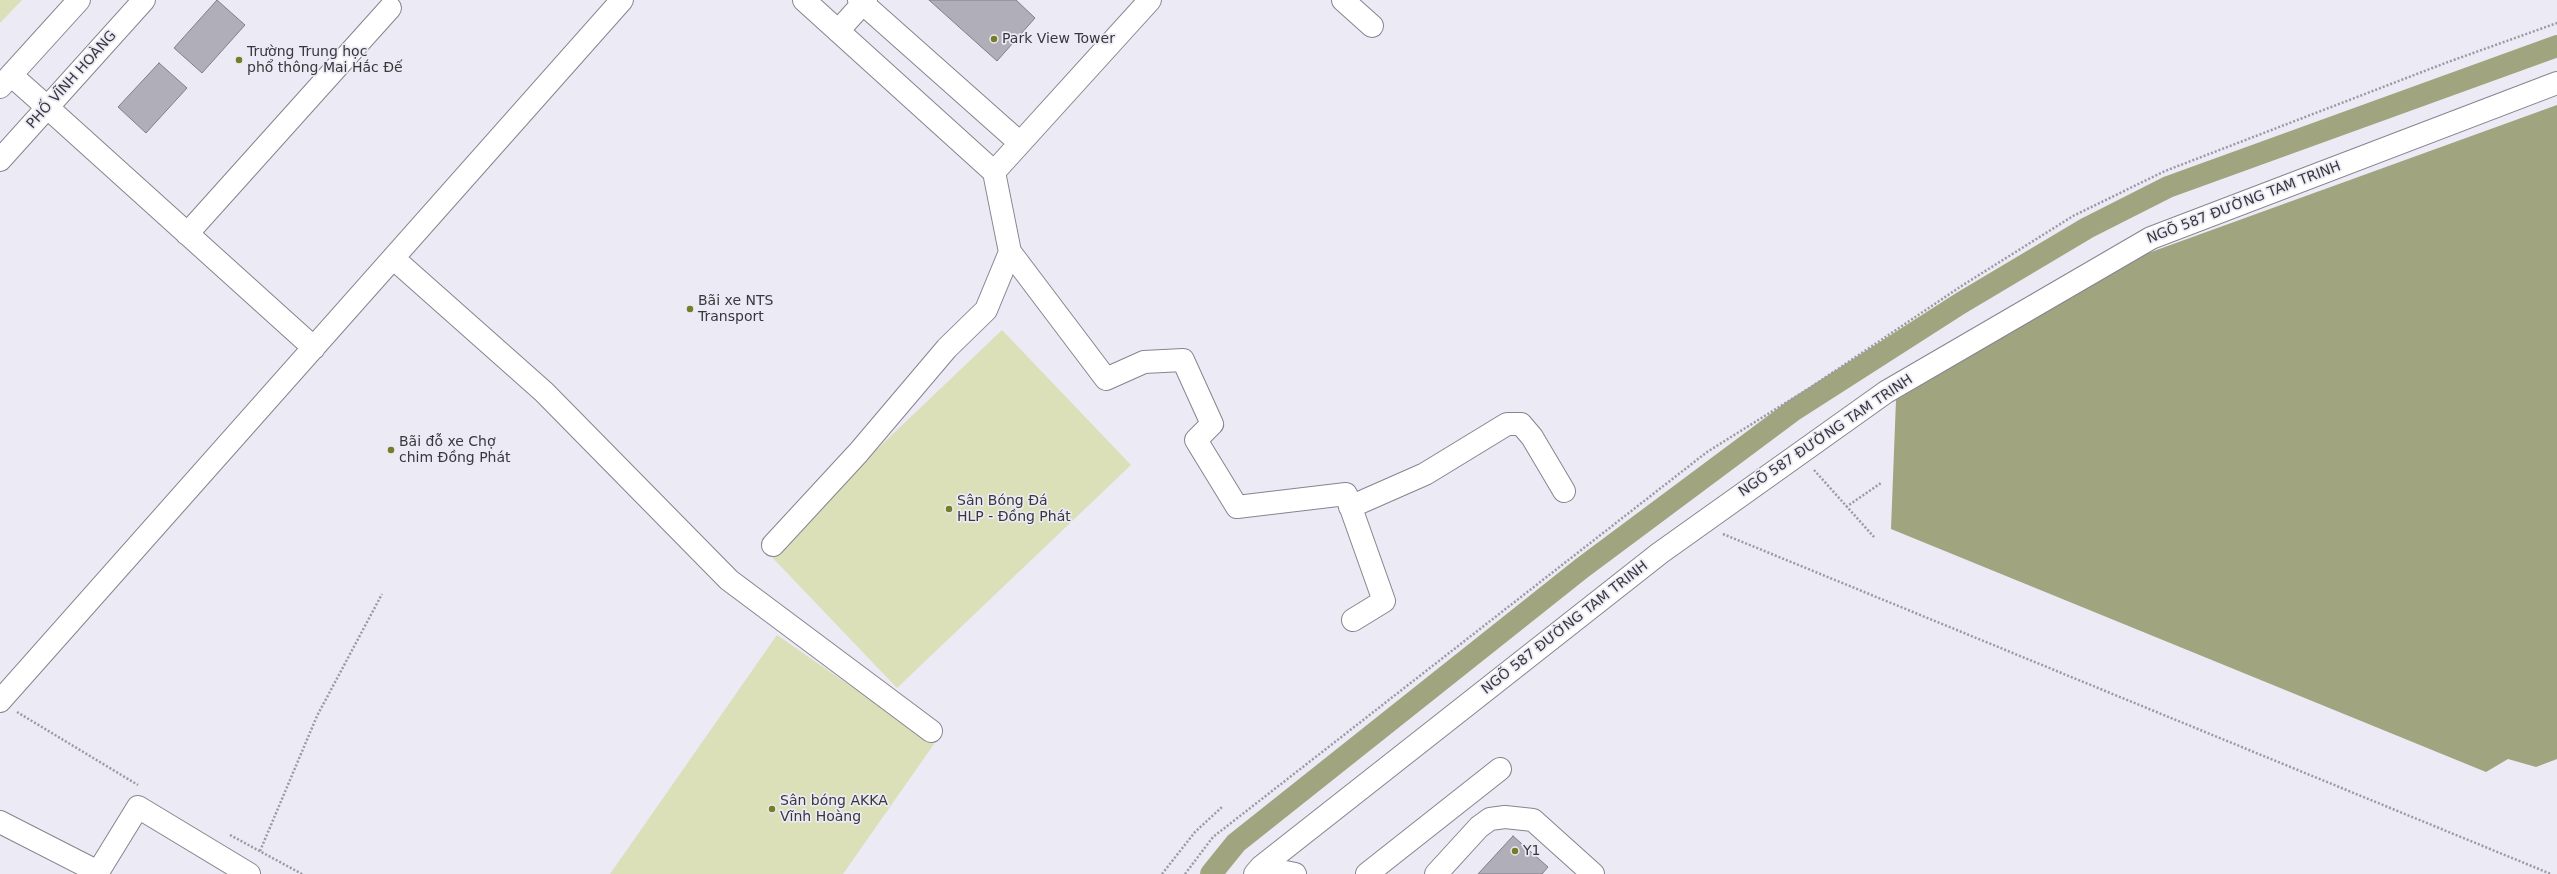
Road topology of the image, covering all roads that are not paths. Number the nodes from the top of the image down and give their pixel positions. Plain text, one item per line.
1 (79, 0) edge
2 (144, 0) edge
3 (622, 0) edge
4 (804, 0) edge
5 (1150, 0) edge
6 (1343, 0) edge
7 (863, 1) edge
8 (390, 8) dead end
9 (1372, 26) dead end
10 (838, 31) junction
11 (6, 81) edge
12 (2557, 83) edge
13 (47, 107) junction
14 (1020, 143) junction
15 (0, 160) edge
16 (994, 172) junction
17 (187, 234) junction
18 (1010, 252) junction
19 (393, 258) junction
20 (314, 348) junction
21 (1564, 491) dead end
22 (1350, 507) junction
23 (773, 545) dead end
24 (1353, 620) dead end
25 (0, 701) edge
26 (931, 731) dead end
27 (1500, 769) dead end
28 (0, 822) edge
29 (1258, 871) edge
30 (97, 873) edge
31 (249, 874) edge
32 (1295, 874) edge
33 (1367, 874) edge
34 (1436, 874) edge
35 (1593, 874) edge

1 - 11 street
2 - 13 street, PHỐ VĨNH HOÀNG
3 - 19 street
4 - 10 street
5 - 14 street
6 - 9 street
7 - 10 street
7 - 14 street
8 - 17 street
10 - 16 street
11 - 13 street
12 - 29 street, NGÕ 587 ĐƯỜNG TAM TRINH
13 - 15 street, PHỐ VĨNH HOÀNG
13 - 17 street
14 - 16 street
16 - 18 street
17 - 20 street
18 - 22 street
18 - 23 street
19 - 20 street
19 - 26 street
20 - 25 street
21 - 22 street
22 - 24 street
27 - 33 street
28 - 30 street
29 - 32 street
30 - 31 street
34 - 35 street

